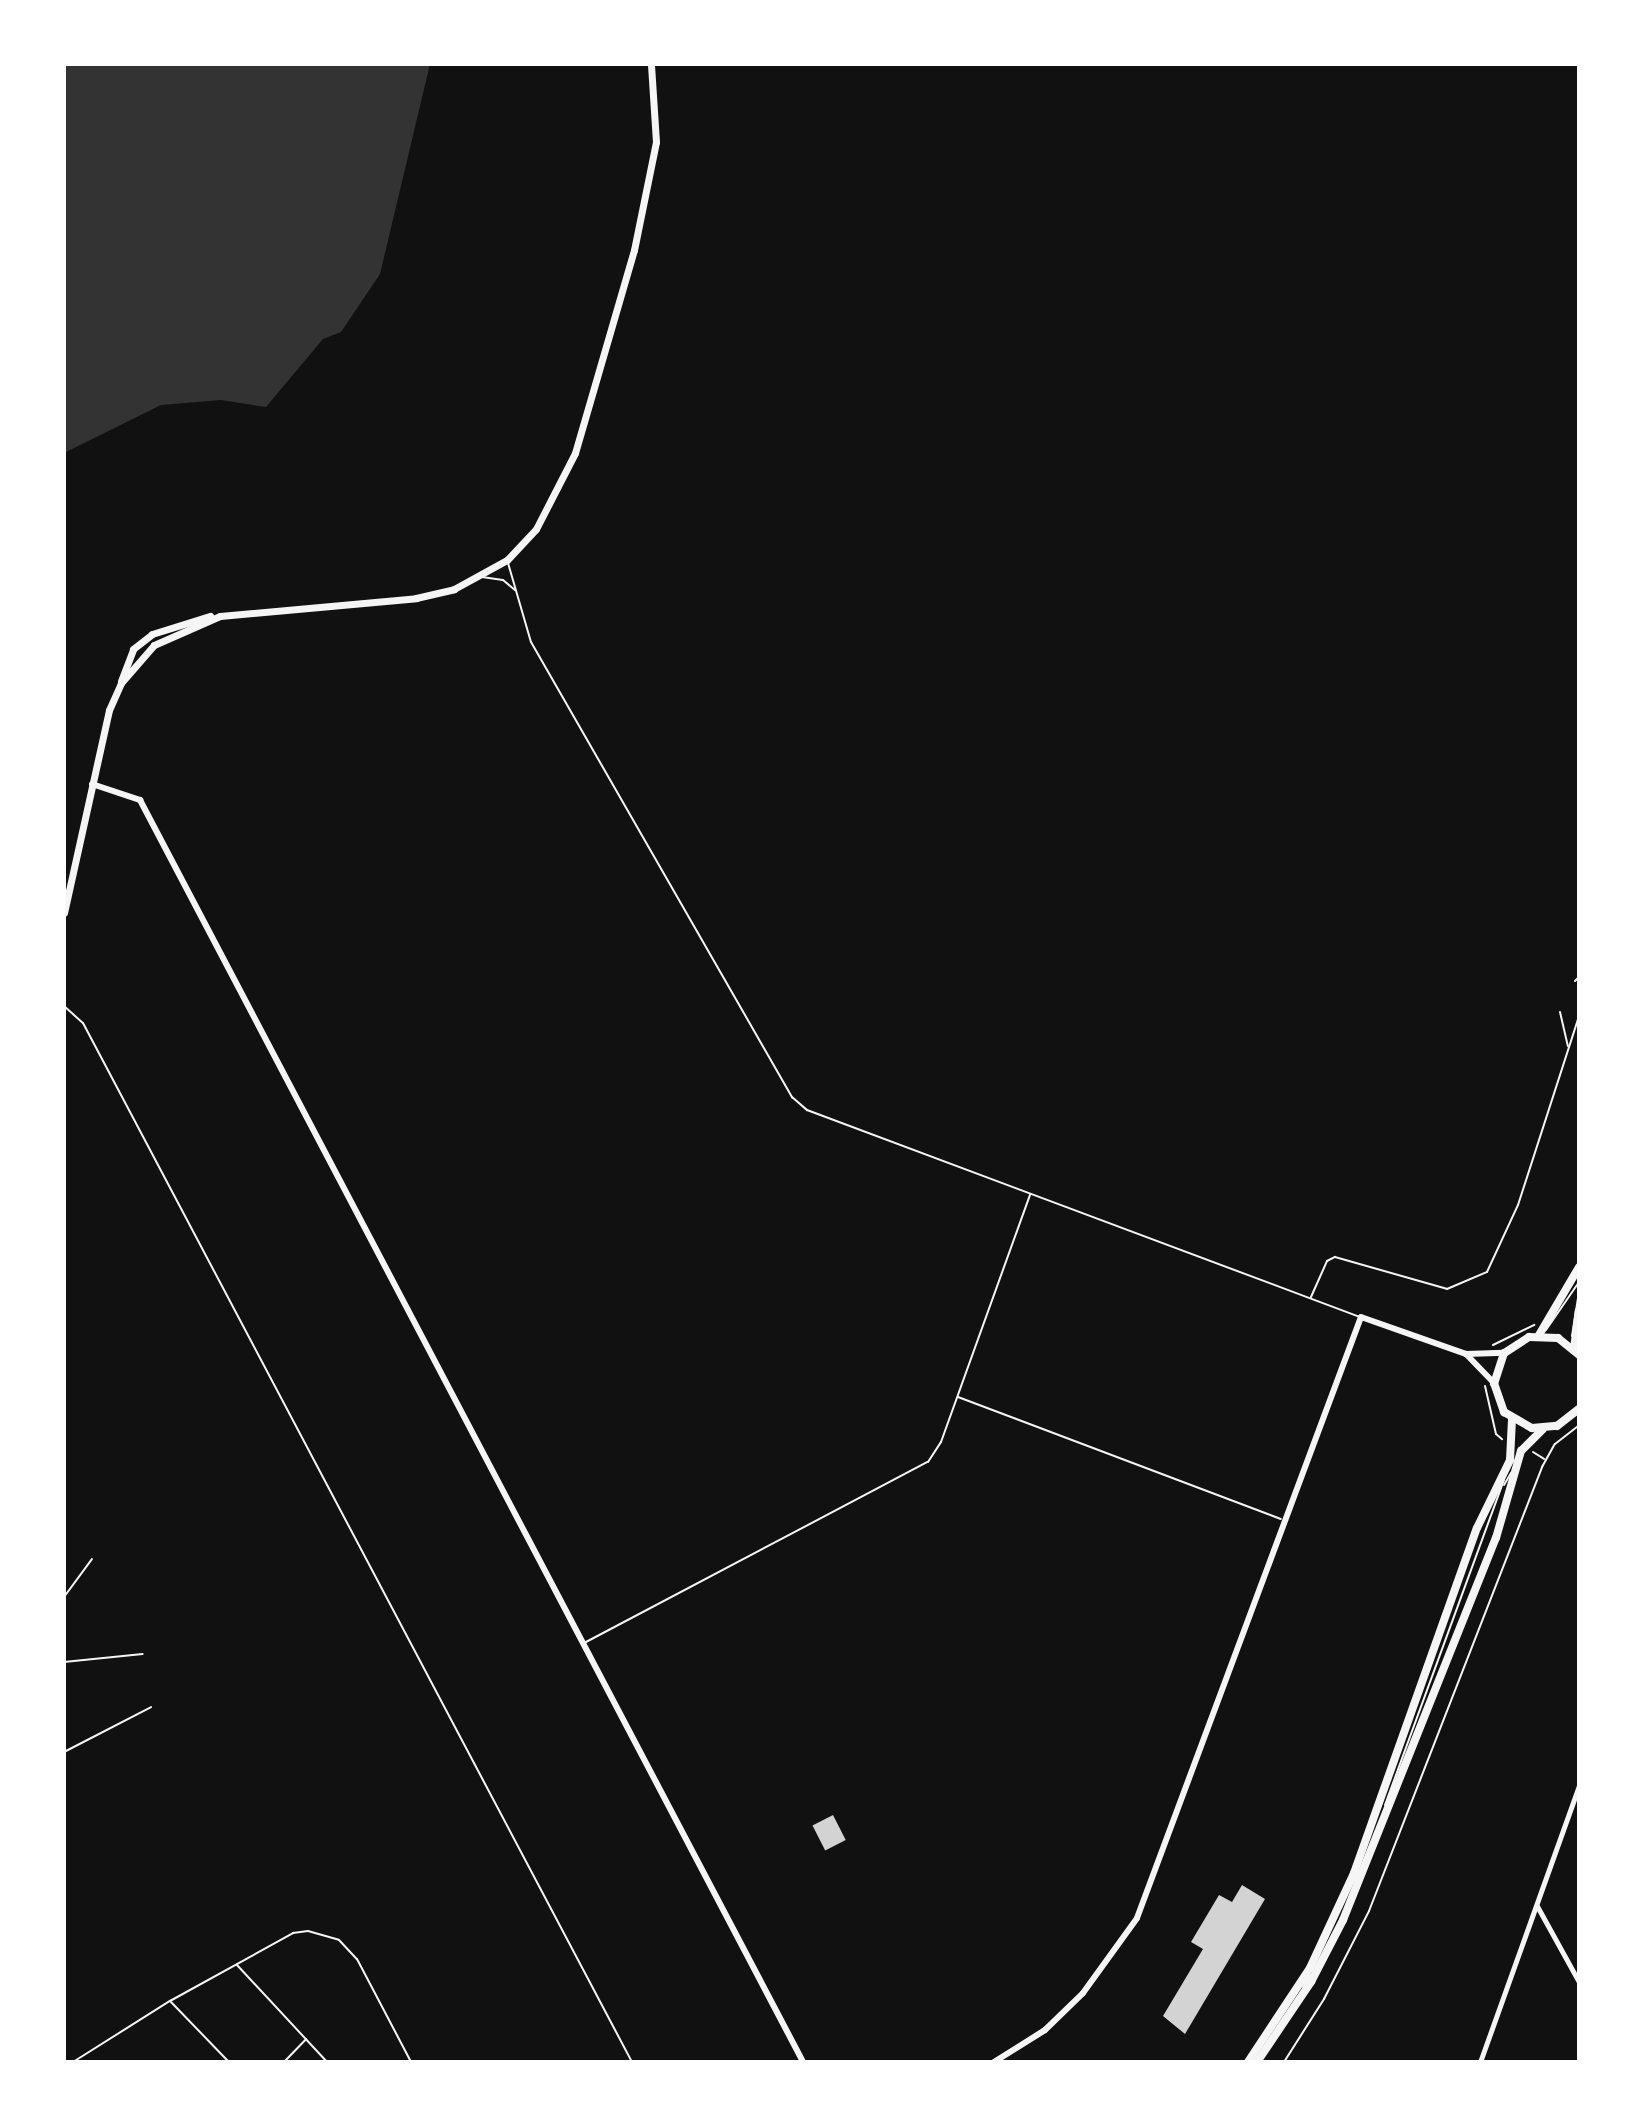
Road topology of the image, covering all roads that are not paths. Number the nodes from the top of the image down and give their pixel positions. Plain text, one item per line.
1 (651, 64) edge
2 (507, 560) junction
3 (480, 577) junction
4 (516, 591) junction
5 (92, 784) junction
6 (64, 913) edge
7 (1579, 977) edge
8 (1575, 981) dead end
9 (64, 1006) edge
10 (1560, 1012) dead end
11 (1579, 1016) edge
12 (1569, 1048) junction
13 (1030, 1194) junction
14 (1579, 1267) edge
15 (1579, 1282) edge
16 (1579, 1292) edge
17 (1311, 1297) junction
18 (1579, 1311) edge
19 (1361, 1317) junction
20 (1539, 1335) junction
21 (1577, 1352) edge
22 (1504, 1353) junction
23 (1466, 1354) junction
24 (1494, 1383) junction
25 (957, 1397) junction
26 (1579, 1409) edge
27 (1512, 1419) junction
28 (1543, 1429) junction
29 (1513, 1461) junction
30 (1502, 1489) junction
31 (1284, 1520) junction
32 (583, 1644) junction
33 (1579, 1786) edge
34 (1536, 1905) junction
35 (236, 1964) junction
36 (1579, 1982) edge
37 (170, 2001) junction
38 (307, 2038) junction
39 (73, 2062) edge
40 (229, 2062) edge
41 (284, 2062) edge
42 (327, 2062) edge
43 (411, 2062) edge
44 (632, 2062) edge
45 (803, 2062) edge
46 (994, 2062) edge
47 (1253, 2062) edge
48 (1480, 2062) edge

1 - 2 main road
2 - 3 main road
2 - 4 lane
3 - 4 lane
3 - 5 main road
4 - 13 lane
5 - 6 main road
5 - 32 street
7 - 8 lane
9 - 44 lane
10 - 12 lane
11 - 12 lane
12 - 17 lane
13 - 17 lane
13 - 25 lane
14 - 20 main road
15 - 20 lane
16 - 21 lane
17 - 19 lane
18 - 21 main road
19 - 23 street
19 - 31 street
20 - 21 main road
20 - 22 main road
22 - 23 street
22 - 24 main road
23 - 24 street
24 - 27 main road
25 - 31 lane
25 - 32 lane
26 - 28 main road
27 - 28 main road
27 - 29 main road
28 - 29 main road
29 - 30 lane
29 - 30 lane
29 - 47 main road
29 - 47 main road
30 - 47 lane
31 - 46 street
32 - 45 street
33 - 34 street
34 - 36 street
34 - 48 street
35 - 37 lane
35 - 38 lane
35 - 43 lane
37 - 39 lane
37 - 40 lane
38 - 41 lane
38 - 42 lane

